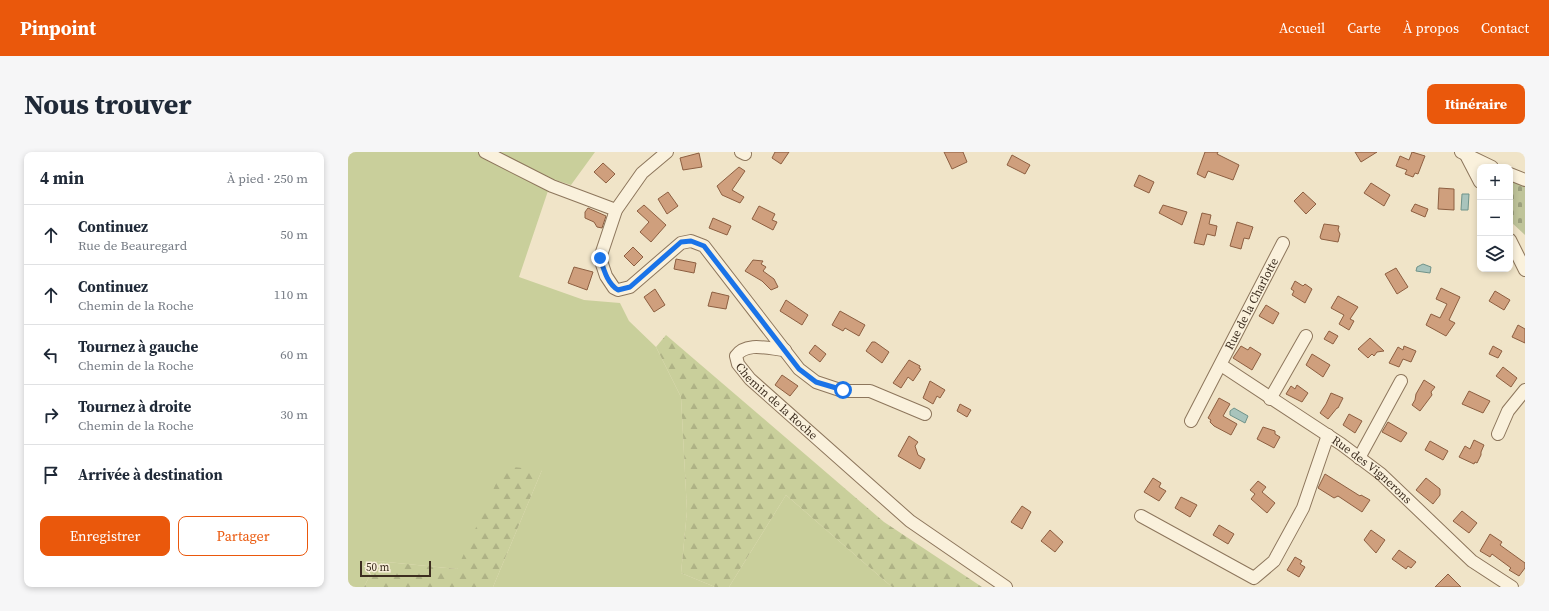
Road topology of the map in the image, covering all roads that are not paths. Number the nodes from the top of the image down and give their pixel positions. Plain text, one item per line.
1 (485, 152) edge
2 (667, 152) edge
3 (1465, 153) edge
4 (1484, 161) edge
5 (1513, 175) edge
6 (1477, 177) edge
7 (1525, 180) edge
8 (616, 210) junction
9 (1283, 243) dead end
10 (1513, 246) edge
11 (1525, 270) edge
12 (1306, 336) dead end
13 (785, 350) junction
14 (1221, 365) junction
15 (1400, 381) dead end
16 (1525, 390) edge
17 (1270, 399) junction
18 (925, 414) dead end
19 (1191, 421) dead end
20 (1498, 434) dead end
21 (1328, 435) junction
22 (1359, 458) junction
23 (1142, 516) dead end
24 (1006, 587) edge
25 (1512, 587) edge

1 - 8 street
2 - 8 street
3 - 4 street
3 - 6 street
5 - 7 street
8 - 13 street
9 - 14 street, Rue de la Charlotte
10 - 11 street
12 - 17 street
13 - 18 street
13 - 24 street, Chemin de la Roche
14 - 17 street, Rue des Vignerons
14 - 19 street, Rue de la Charlotte
15 - 22 street
16 - 20 street
17 - 21 street, Rue des Vignerons
21 - 22 street, Rue des Vignerons
21 - 23 street
22 - 25 street, Rue des Vignerons

